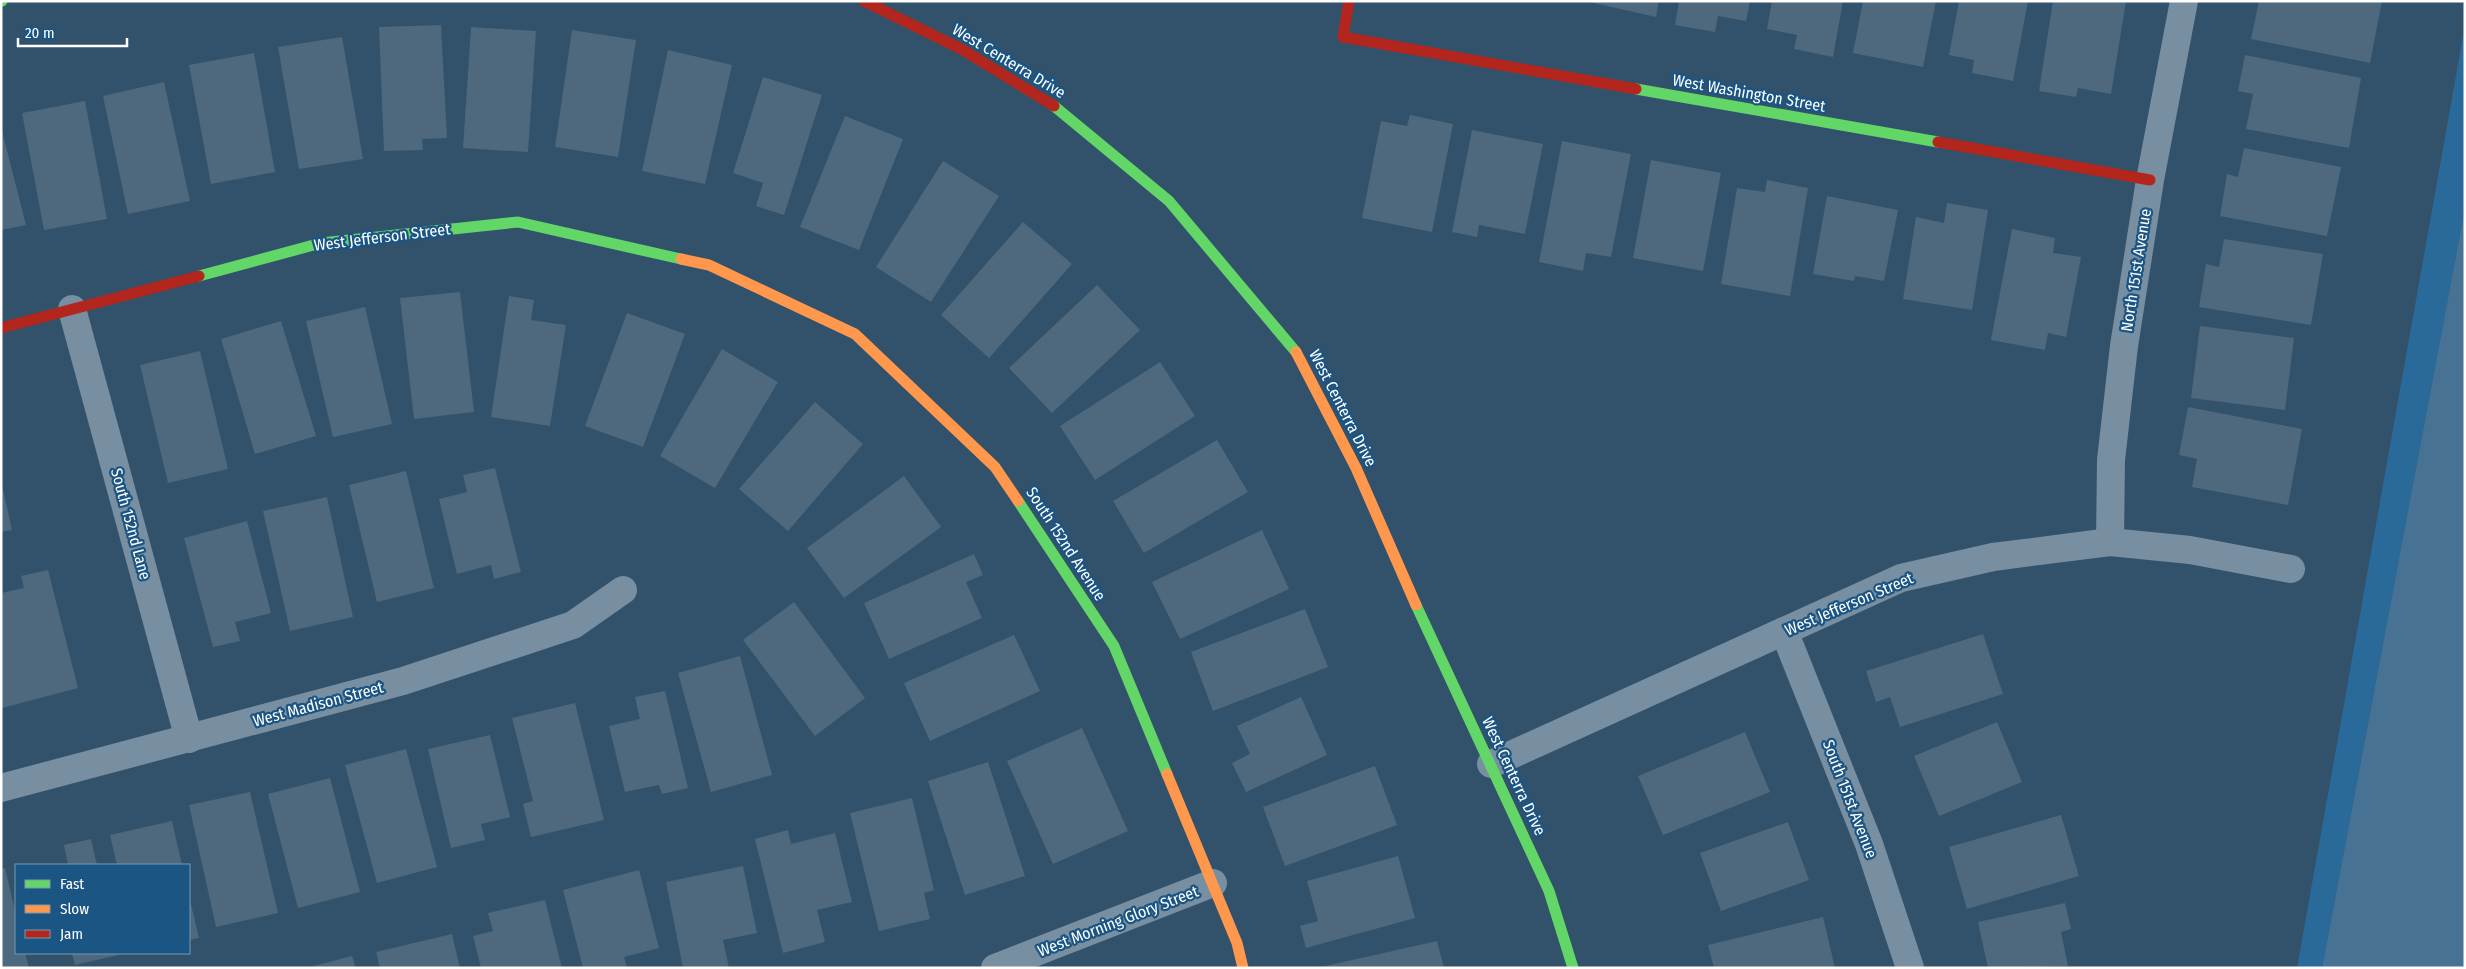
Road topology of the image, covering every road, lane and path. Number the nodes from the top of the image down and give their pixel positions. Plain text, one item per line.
1 (864, 1) edge
2 (1350, 1) edge
3 (2184, 1) edge
4 (2150, 180) junction
5 (709, 265) joint
6 (72, 309) junction
7 (1, 328) edge
8 (2110, 542) junction
9 (2291, 569) dead end
10 (623, 590) dead end
11 (1784, 632) junction
12 (190, 739) junction
13 (1490, 764) junction
14 (1, 788) edge
15 (1213, 883) junction
16 (995, 968) edge
17 (1243, 968) edge
18 (1574, 968) edge
19 (1910, 968) edge

1 - 13 street, West Centerra Drive
2 - 4 street, West Washington Street
3 - 4 street, North 151st Avenue
4 - 8 street, North 151st Avenue
5 - 6 street, West Jefferson Street
5 - 15 street, South 152nd Avenue
6 - 7 street, West Jefferson Street
6 - 12 street, South 152nd Lane
8 - 9 street, West Jefferson Street
8 - 11 street, West Jefferson Street
10 - 12 street, West Madison Street
11 - 13 street, West Jefferson Street
11 - 19 street, South 151st Avenue
12 - 14 street, West Madison Street
13 - 18 street, West Centerra Drive
15 - 16 street, West Morning Glory Street
15 - 17 street, South 152nd Avenue

